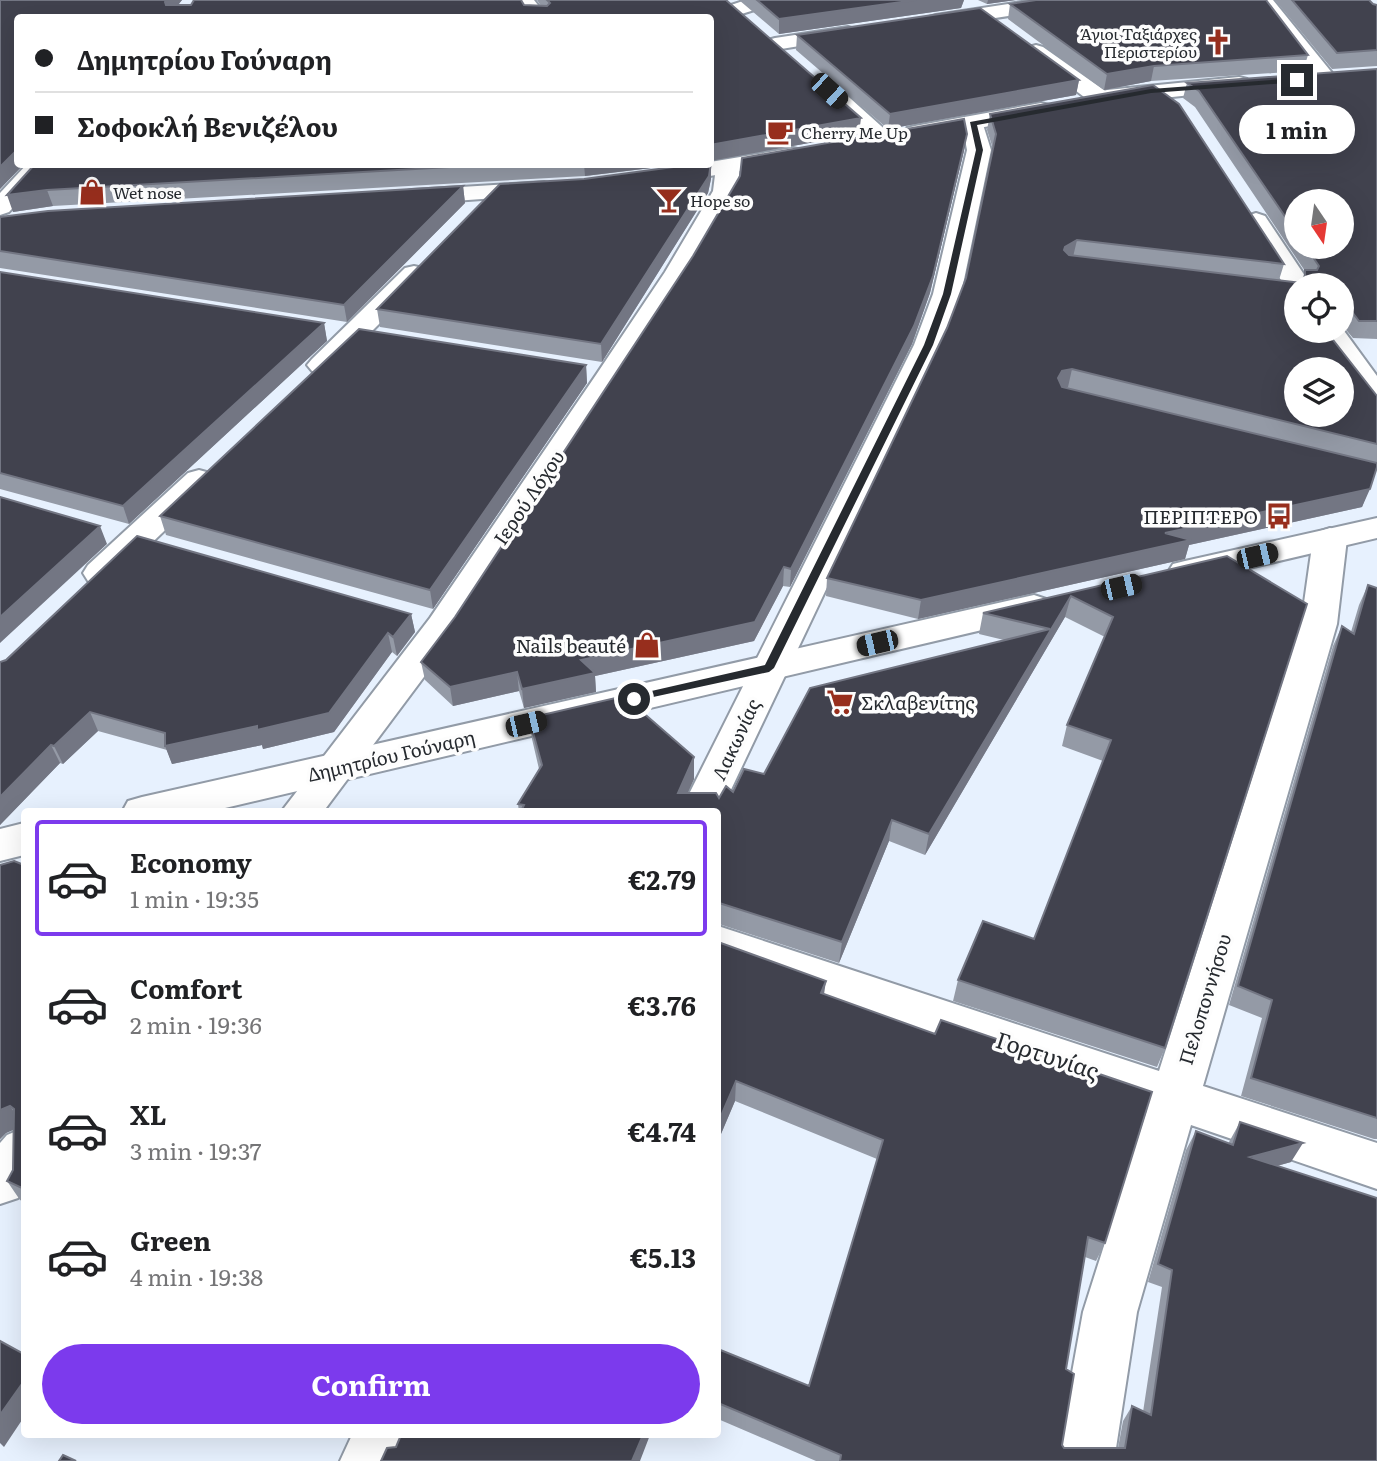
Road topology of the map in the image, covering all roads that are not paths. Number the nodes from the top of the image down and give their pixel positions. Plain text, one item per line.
1 (524, 0) edge
2 (767, 0) edge
3 (966, 0) edge
4 (1075, 0) edge
5 (1263, 0) edge
6 (729, 5) edge
7 (535, 14) edge
8 (984, 14) junction
9 (919, 23) edge
10 (866, 31) edge
11 (775, 44) junction
12 (1351, 77) edge
13 (1325, 79) junction
14 (1297, 80) edge
15 (1256, 83) edge
16 (1151, 91) junction
17 (1100, 98) junction
18 (1185, 113) edge
19 (973, 123) junction
20 (882, 139) junction
21 (857, 144) edge
22 (818, 151) edge
23 (728, 167) junction
24 (38, 168) edge
25 (709, 168) edge
26 (714, 168) edge
27 (671, 170) edge
28 (637, 180) edge
29 (572, 187) edge
30 (492, 193) junction
31 (382, 199) edge
32 (1245, 205) edge
33 (4, 217) edge
34 (465, 221) edge
35 (437, 249) edge
36 (1290, 273) edge
37 (1342, 343) edge
38 (1365, 365) edge
39 (305, 381) edge
40 (1377, 397) edge
41 (215, 465) edge
42 (1377, 528) edge
43 (98, 529) edge
44 (1330, 539) junction
45 (135, 540) junction
46 (175, 551) edge
47 (1148, 581) edge
48 (77, 595) edge
49 (1067, 599) edge
50 (769, 668) junction
51 (338, 767) junction
52 (159, 808) edge
53 (304, 808) edge
54 (702, 808) edge
55 (21, 840) edge
56 (0, 845) edge
57 (721, 945) edge
58 (1174, 1096) junction
59 (21, 1155) edge
60 (1377, 1166) edge
61 (0, 1181) edge
62 (381, 1438) edge
63 (369, 1461) edge
64 (1085, 1461) edge

1 - 7 street
2 - 6 street
3 - 8 street
4 - 8 street
5 - 13 street
6 - 11 street
8 - 9 street
8 - 17 street
10 - 11 street
11 - 20 street
12 - 13 street
13 - 14 street
15 - 16 street
16 - 17 street
16 - 18 street
17 - 19 street
19 - 20 street
19 - 50 street, Λακωνίας
20 - 21 street
22 - 23 street
23 - 26 street
23 - 51 street, Ιερού Λόχου
24 - 33 street
25 - 27 street
27 - 28 street
29 - 30 street
30 - 31 street
30 - 34 street
32 - 36 street
35 - 39 street
37 - 38 street
38 - 40 street
41 - 45 street
42 - 44 street
43 - 45 street
44 - 47 street
44 - 58 street, Πελοποννήσου
45 - 46 street
45 - 48 street
49 - 50 street, Δημητρίου Γούναρη
50 - 51 street, Δημητρίου Γούναρη
50 - 54 street, Λακωνίας
51 - 52 street, Δημητρίου Γούναρη
51 - 53 street, Ιερού Λόχου
55 - 56 street
57 - 58 street, Γορτυνίας
58 - 60 street, Γορτυνίας
58 - 64 street, Πελοποννήσου
59 - 61 street
62 - 63 street

